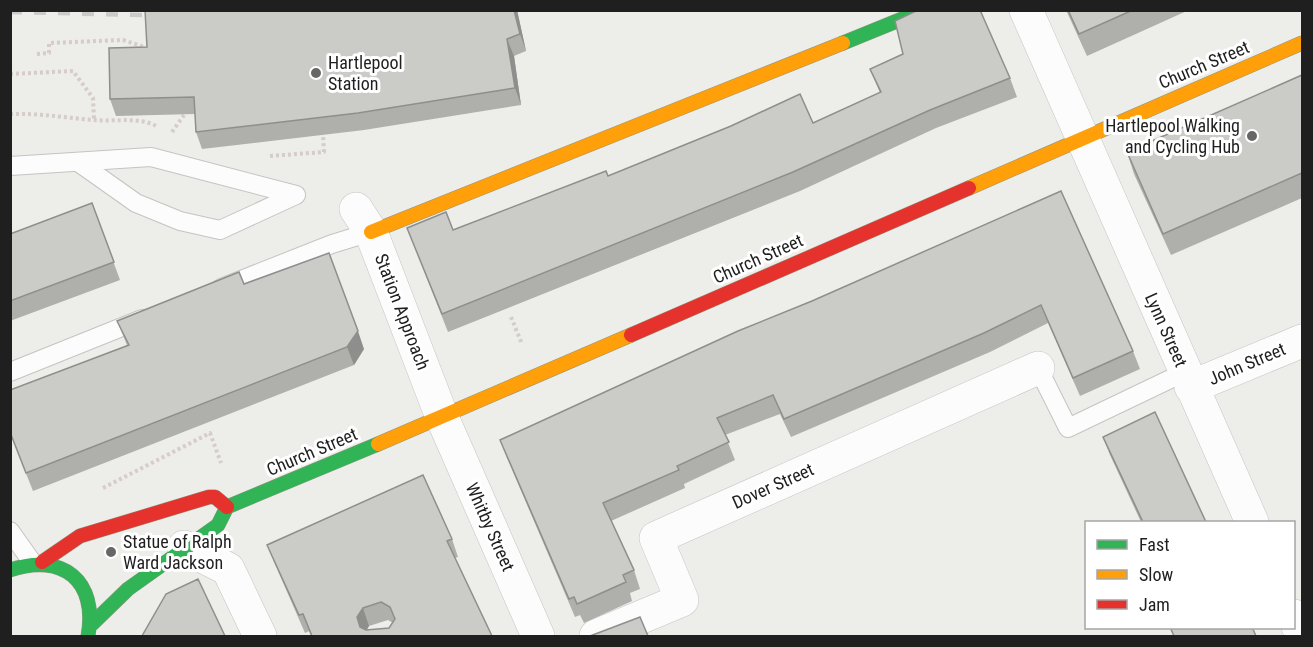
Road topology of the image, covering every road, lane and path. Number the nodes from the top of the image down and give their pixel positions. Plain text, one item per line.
1 (924, 10) edge
2 (1026, 10) edge
3 (1302, 43) edge
4 (159, 47) edge
5 (147, 48) junction
6 (126, 49) edge
7 (54, 53) dead end
8 (10, 74) edge
9 (184, 115) edge
10 (94, 120) dead end
11 (170, 135) dead end
12 (1083, 137) junction
13 (78, 162) junction
14 (10, 166) edge
15 (364, 221) junction
16 (199, 297) edge
17 (154, 314) edge
18 (511, 317) dead end
19 (1302, 341) edge
20 (523, 348) dead end
21 (1038, 369) joint
22 (10, 372) edge
23 (1188, 380) junction
24 (442, 417) junction
25 (222, 464) dead end
26 (97, 491) dead end
27 (227, 507) junction
28 (1252, 521) edge
29 (10, 531) edge
30 (184, 547) junction
31 (24, 563) edge
32 (1295, 620) edge
33 (90, 630) edge
34 (260, 636) edge
35 (538, 636) edge
36 (596, 636) edge
37 (1302, 636) edge

1 - 15 main road
2 - 12 street, Lynn Street
3 - 12 main road, Church Street
4 - 5 path
5 - 6 path
5 - 7 path
8 - 10 path
9 - 11 path
12 - 23 street, Lynn Street
12 - 24 main road, Church Street
13 - 13 lane
13 - 14 lane
15 - 16 lane
15 - 24 street, Station Approach
17 - 22 lane
18 - 20 path
19 - 23 street, John Street
21 - 23 lane
21 - 36 street, Dover Street
23 - 28 street, Lynn Street
24 - 27 main road, Church Street
24 - 35 street, Whitby Street
25 - 26 path
27 - 30 main road
27 - 31 main road
29 - 31 lane
30 - 33 main road
30 - 34 street
31 - 33 main road
32 - 37 street

